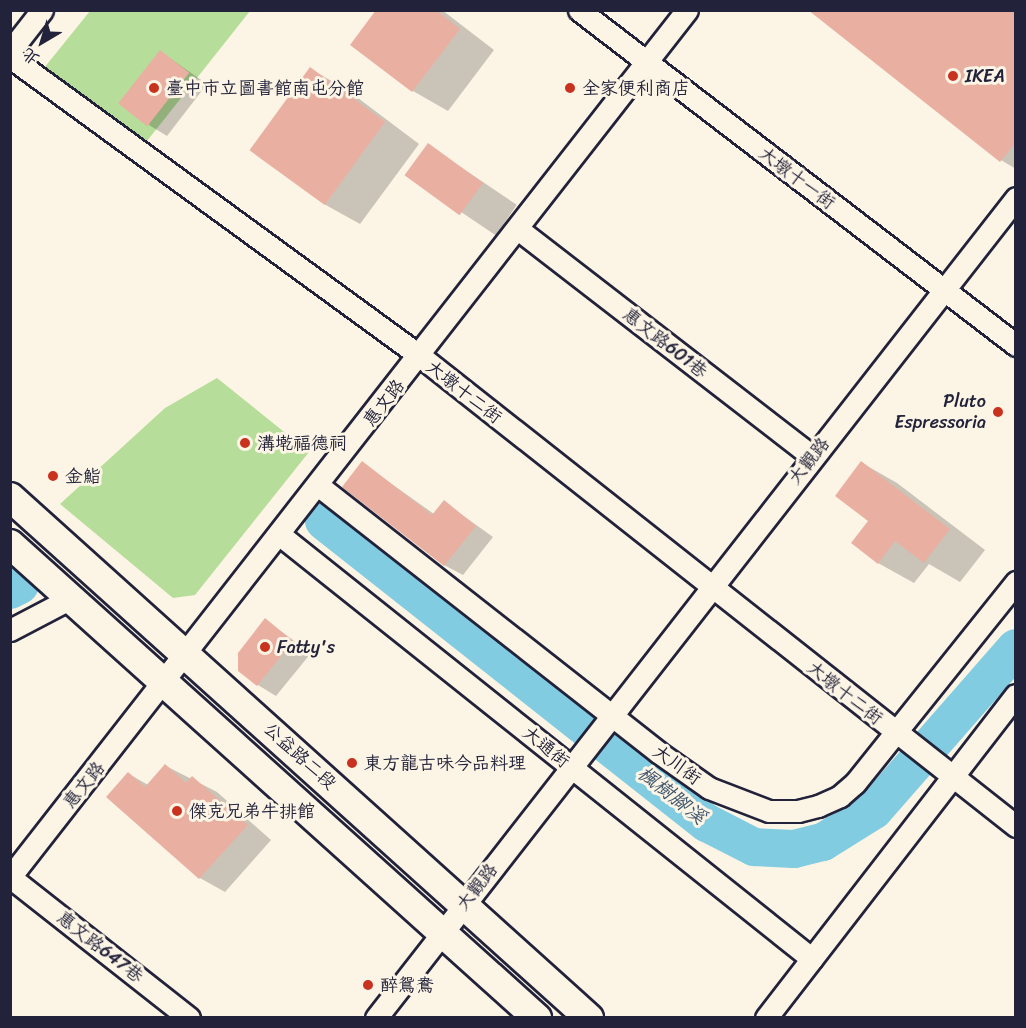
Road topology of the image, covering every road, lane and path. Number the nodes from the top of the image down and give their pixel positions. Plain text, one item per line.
1 (42, 10) edge
2 (579, 10) edge
3 (687, 10) edge
4 (10, 51) edge
5 (10, 57) edge
6 (647, 62) junction
7 (1016, 198) edge
8 (518, 229) junction
9 (943, 290) junction
10 (1016, 345) edge
11 (420, 357) junction
12 (812, 456) junction
13 (319, 486) junction
14 (10, 497) edge
15 (280, 536) junction
16 (14, 551) edge
17 (1016, 582) edge
18 (710, 586) junction
19 (71, 598) junction
20 (10, 630) edge
21 (187, 655) junction
22 (165, 682) junction
23 (1016, 695) edge
24 (606, 719) junction
25 (900, 737) junction
26 (574, 761) junction
27 (947, 773) junction
28 (1016, 826) edge
29 (10, 877) edge
30 (465, 903) junction
31 (444, 930) junction
32 (812, 959) junction
33 (189, 1017) edge
34 (376, 1017) edge
35 (537, 1017) edge
36 (588, 1017) edge
37 (766, 1017) edge

1 - 4 street
2 - 6 street, 大墩十一街
3 - 6 street, 惠文路
5 - 11 street, 大墩十二街
6 - 8 street, 惠文路
6 - 9 street, 大墩十一街
7 - 9 street, 大觀路
8 - 11 street, 惠文路
8 - 12 street, 惠文路601巷
9 - 10 street, 大墩十一街
9 - 12 street, 大觀路
11 - 13 street, 惠文路
11 - 18 street, 大墩十二街
12 - 18 street, 大觀路
13 - 15 street, 惠文路
13 - 24 street, 大川街
14 - 21 main road, 公益路二段
15 - 21 street, 惠文路
15 - 26 street, 大通街
16 - 19 main road, 公益路二段
17 - 25 street, 大川街
18 - 24 street, 大觀路
18 - 25 street, 大墩十二街
19 - 20 street
19 - 22 main road, 公益路二段
21 - 22 street, 惠文路
21 - 30 main road, 公益路二段
22 - 29 street, 惠文路
22 - 31 main road, 公益路二段
23 - 27 street
24 - 25 street, 大川街
24 - 26 street, 大觀路
25 - 27 street, 大墩十二街
26 - 30 street, 大觀路
26 - 32 street, 大通街
27 - 28 street
27 - 32 street
29 - 33 street, 惠文路647巷
30 - 31 street, 大觀路
30 - 36 main road, 公益路二段
31 - 34 street, 大觀路
31 - 35 main road, 公益路二段
32 - 37 street

